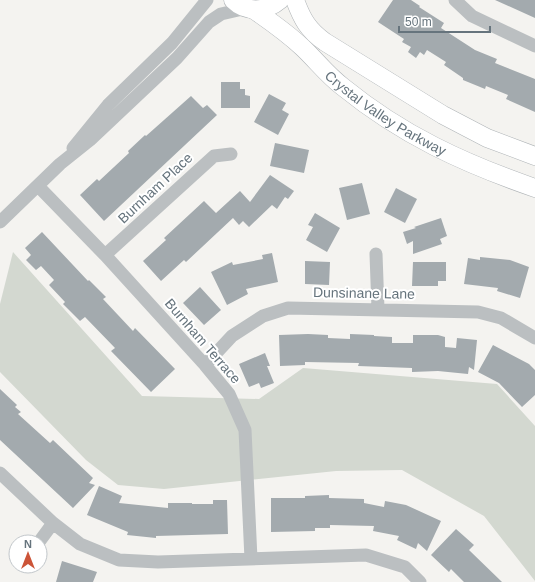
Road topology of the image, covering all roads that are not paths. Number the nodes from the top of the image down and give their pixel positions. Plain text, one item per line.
1 (207, 0) edge
2 (280, 0) edge
3 (295, 0) edge
4 (455, 0) edge
5 (245, 6) edge
6 (535, 46) edge
7 (231, 154) dead end
8 (535, 156) edge
9 (60, 164) junction
10 (38, 186) junction
11 (535, 188) edge
12 (0, 222) edge
13 (376, 254) dead end
14 (105, 255) junction
15 (378, 309) junction
16 (535, 338) edge
17 (205, 365) junction
18 (0, 473) edge
19 (53, 523) junction
20 (45, 534) edge
21 (251, 559) junction
22 (420, 582) edge

1 - 9 street
2 - 5 main road
3 - 8 main road, Crystal Valley Parkway
4 - 6 street
5 - 9 street
5 - 11 main road, Crystal Valley Parkway
7 - 14 street, Burnham Place
9 - 10 street
10 - 12 street
10 - 14 street, Burnham Terrace
13 - 15 street
14 - 17 street, Burnham Terrace
15 - 16 street, Dunsinane Lane
15 - 17 street, Dunsinane Lane
17 - 21 street, Burnham Terrace
18 - 19 street
19 - 20 street
19 - 21 street
21 - 22 street

